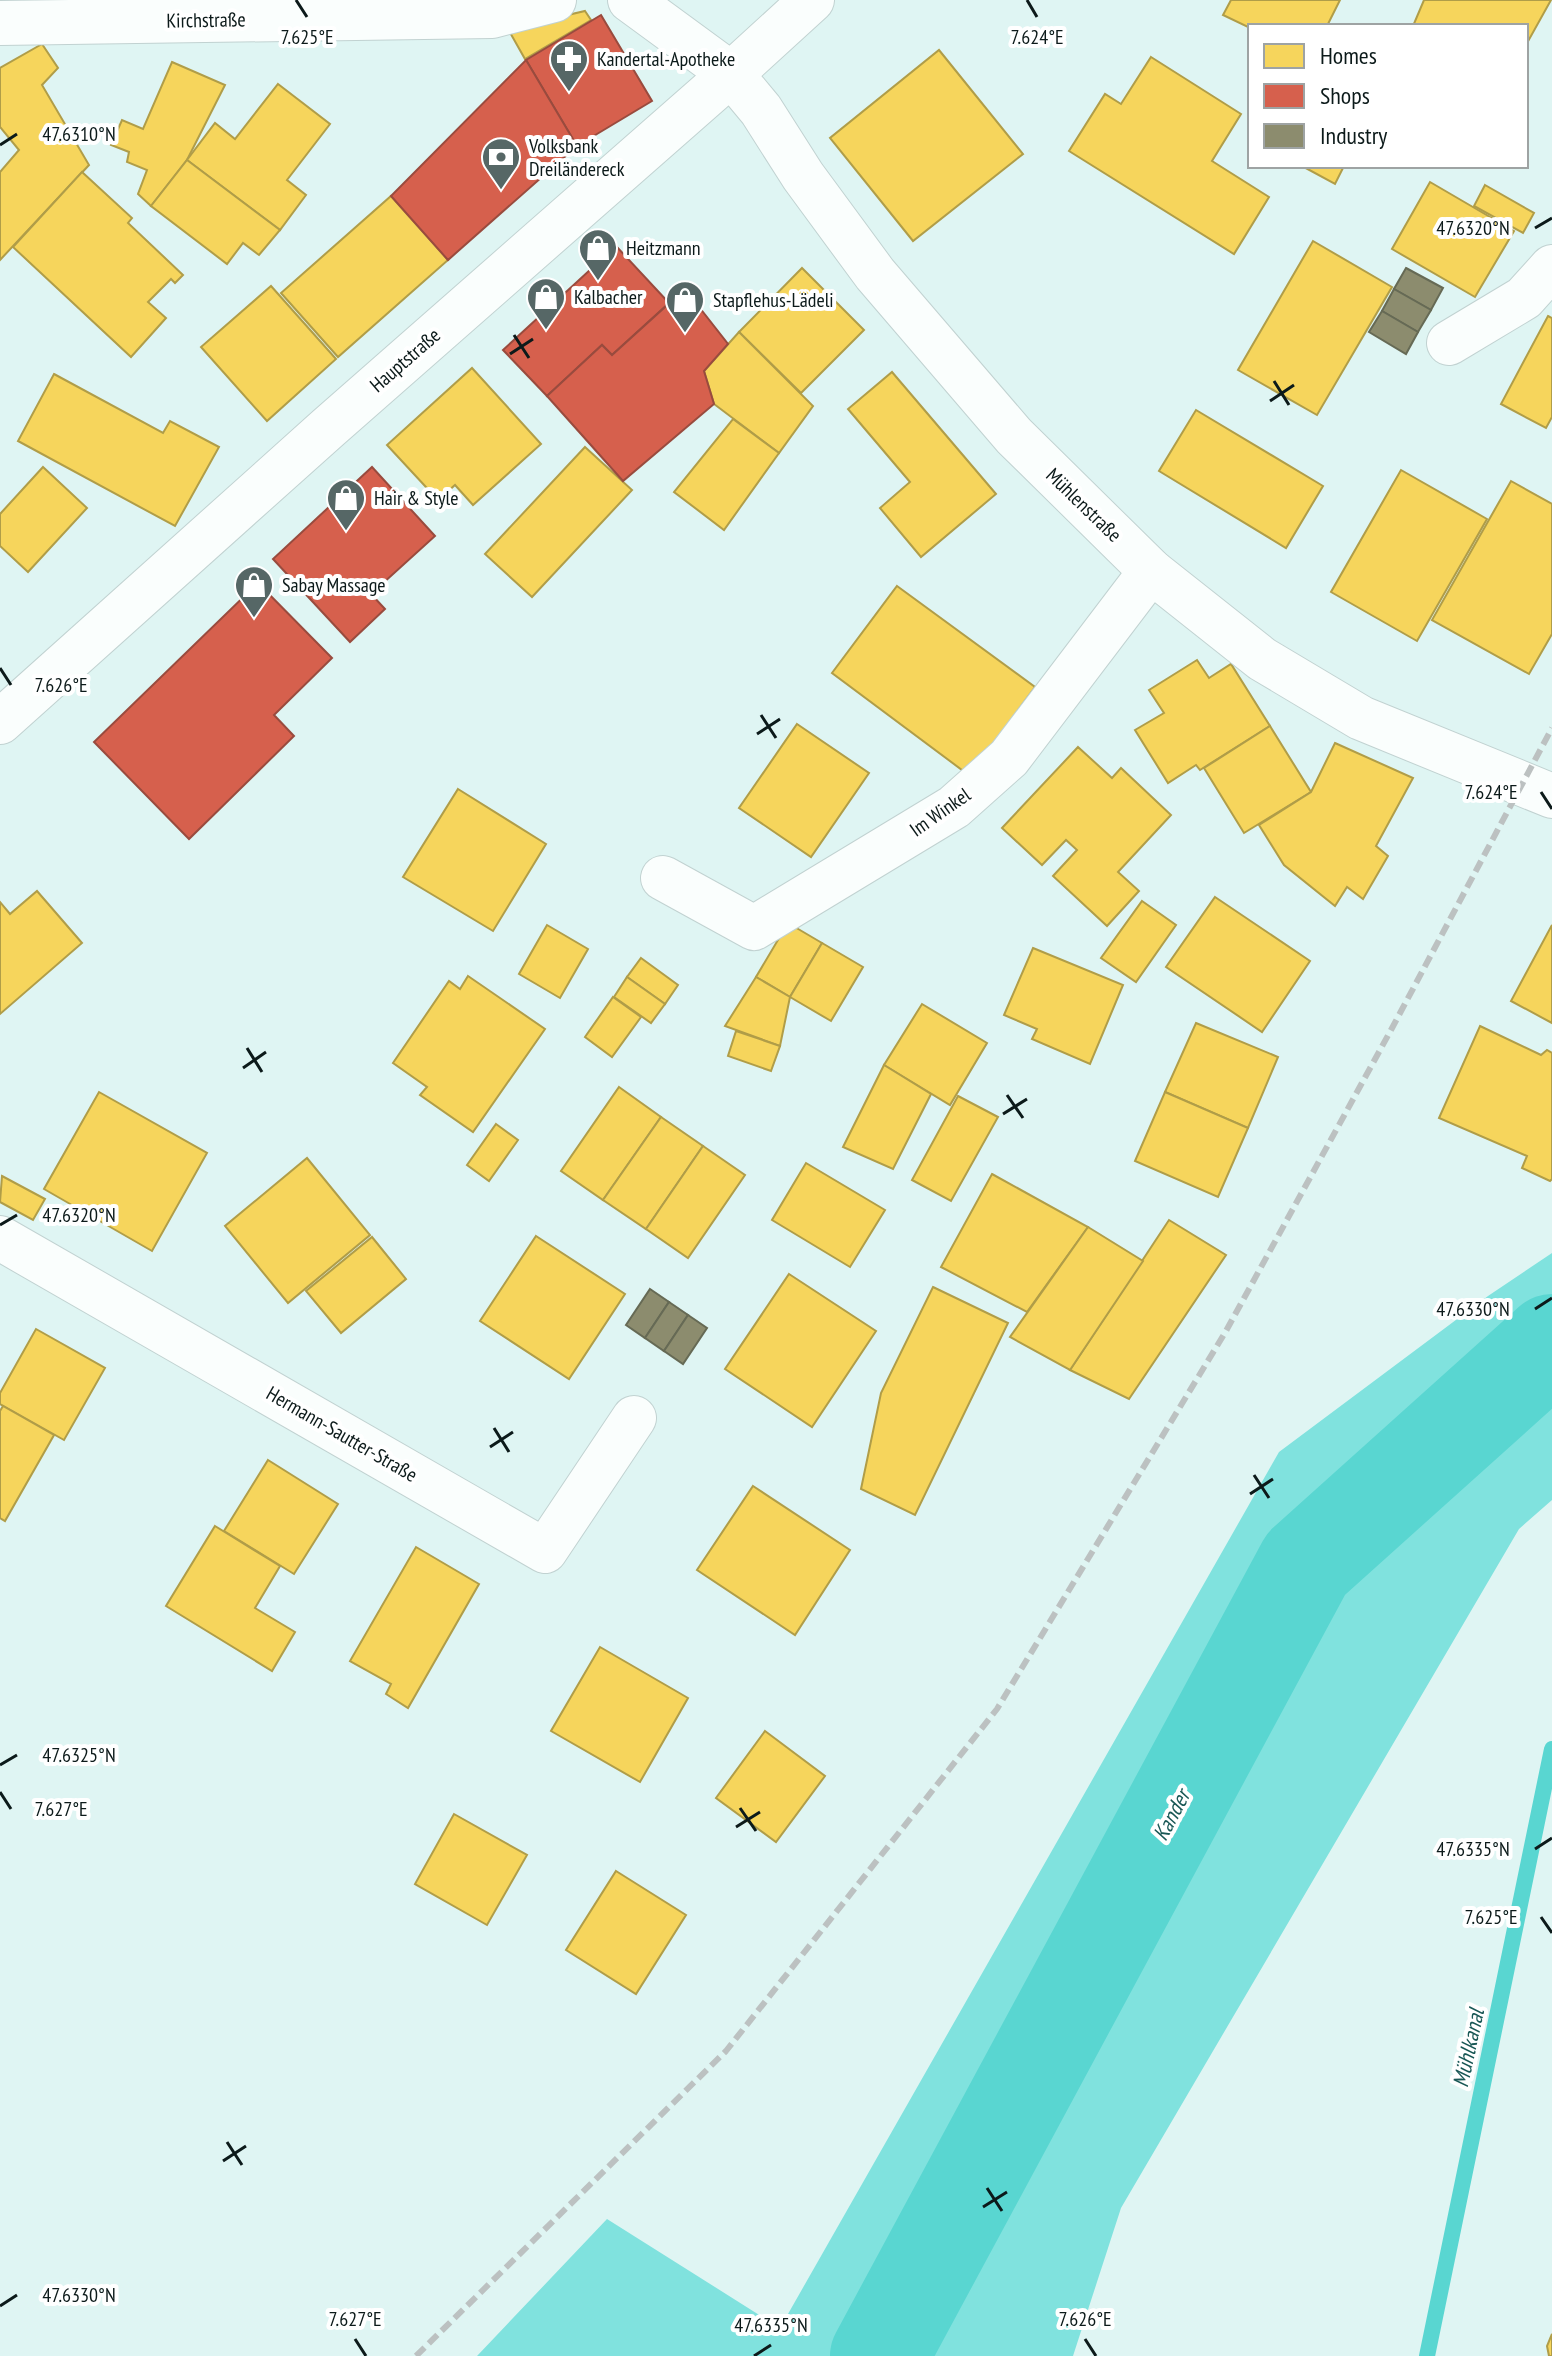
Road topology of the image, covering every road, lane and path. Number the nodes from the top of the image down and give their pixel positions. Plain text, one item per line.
1 (554, 0) edge
2 (630, 0) edge
3 (812, 0) edge
4 (0, 23) edge
5 (731, 74) junction
6 (1552, 267) edge
7 (1449, 343) dead end
8 (1151, 571) junction
9 (0, 722) edge
10 (1552, 796) edge
11 (663, 878) dead end
12 (0, 1238) edge
13 (634, 1418) dead end

1 - 4 street, Kirchstraße
2 - 5 street, Mühlenstraße
3 - 5 street, Hauptstraße
5 - 8 street, Mühlenstraße
5 - 9 street, Hauptstraße
6 - 7 street
8 - 10 street, Mühlenstraße
8 - 11 street, Im Winkel
12 - 13 street, Hermann-Sautter-Straße

